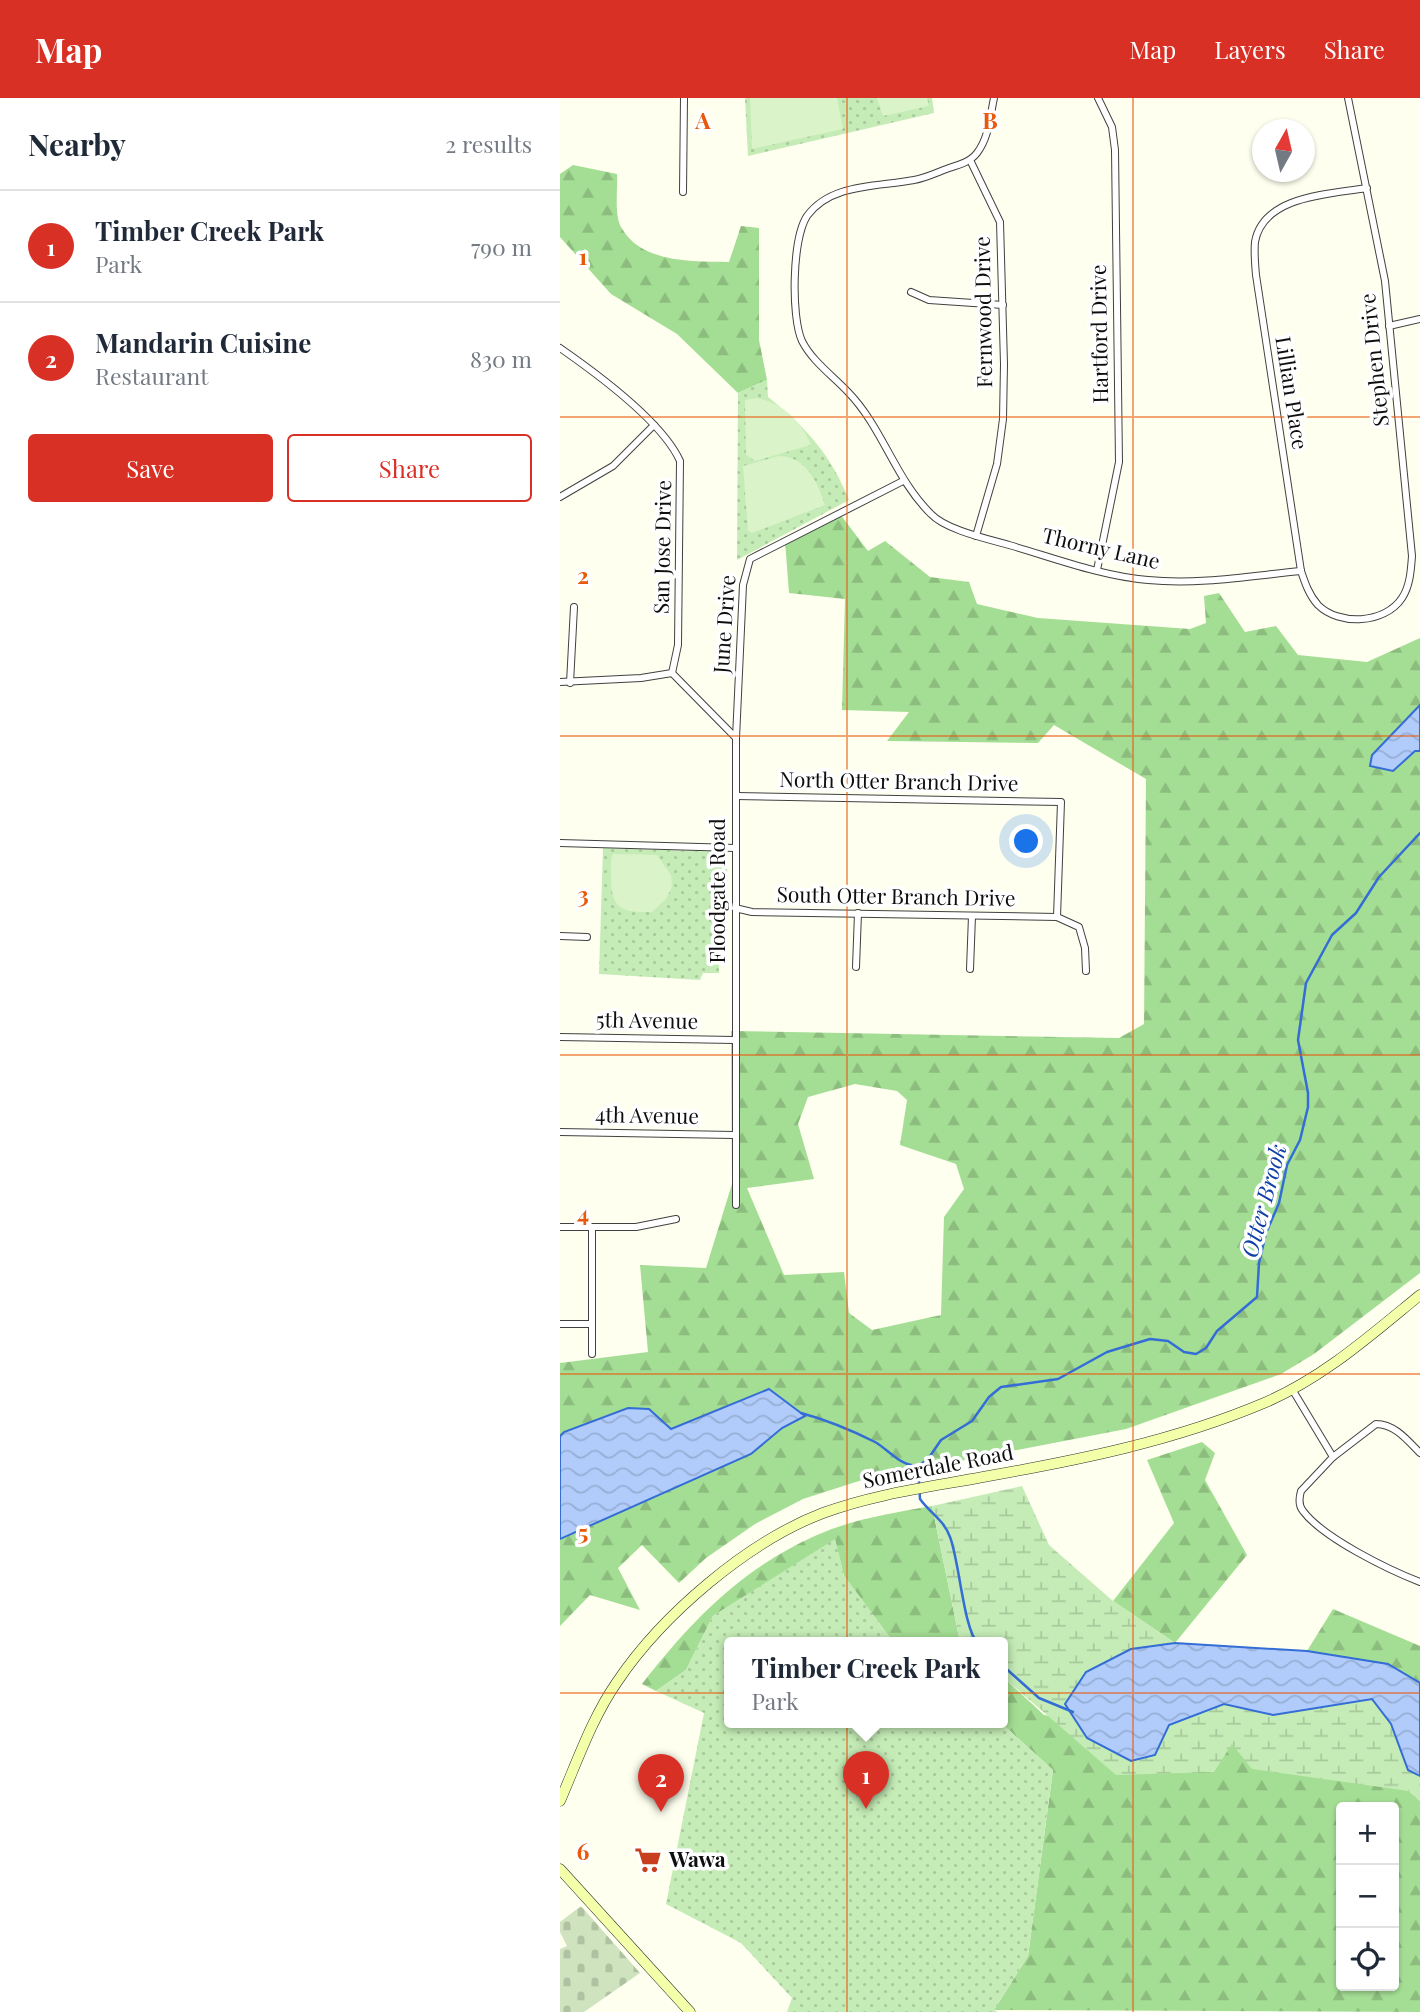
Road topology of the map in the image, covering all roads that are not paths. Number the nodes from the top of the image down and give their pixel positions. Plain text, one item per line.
1 (684, 98) edge
2 (994, 98) edge
3 (1098, 98) edge
4 (1348, 98) edge
5 (970, 160) junction
6 (1367, 188) junction
7 (683, 192) dead end
8 (911, 292) dead end
9 (1003, 305) junction
10 (1420, 319) edge
11 (1389, 326) junction
12 (563, 351) edge
13 (560, 359) edge
14 (654, 425) junction
15 (903, 481) junction
16 (560, 497) edge
17 (976, 536) junction
18 (1097, 570) junction
19 (1301, 570) junction
20 (574, 607) dead end
21 (1387, 612) joint
22 (672, 673) junction
23 (560, 682) edge
24 (570, 683) junction
25 (736, 738) junction
26 (736, 796) junction
27 (560, 843) edge
28 (735, 848) junction
29 (735, 908) junction
30 (858, 913) junction
31 (972, 916) junction
32 (1057, 917) junction
33 (560, 936) edge
34 (587, 937) dead end
35 (856, 967) dead end
36 (971, 969) dead end
37 (1086, 971) dead end
38 (560, 1037) edge
39 (734, 1040) junction
40 (560, 1132) edge
41 (734, 1135) junction
42 (736, 1205) dead end
43 (676, 1219) dead end
44 (560, 1227) edge
45 (592, 1228) junction
46 (1420, 1295) edge
47 (560, 1324) edge
48 (591, 1324) junction
49 (592, 1354) dead end
50 (1292, 1390) junction
51 (1420, 1453) edge
52 (1333, 1457) junction
53 (1420, 1582) edge
54 (560, 1801) edge
55 (560, 1869) edge
56 (688, 2012) edge

1 - 7 street
2 - 5 street
3 - 18 street, Hartford Drive
4 - 6 street, Stephen Drive
5 - 9 street, Fernwood Drive
5 - 15 street, Thorny Lane
6 - 11 street, Stephen Drive
6 - 19 street, Lillian Place
8 - 9 street
9 - 17 street, Fernwood Drive
10 - 11 street
11 - 21 street, Stephen Drive
12 - 13 street
12 - 14 street, San Jose Drive
14 - 16 street
14 - 22 street, San Jose Drive
15 - 17 street, Thorny Lane
15 - 25 street, June Drive
17 - 18 street, Thorny Lane
18 - 19 street, Thorny Lane
19 - 21 street, Lillian Place
20 - 24 street
22 - 24 street
22 - 25 street
23 - 24 street
25 - 26 street, Floodgate Road
26 - 28 street, Floodgate Road
26 - 32 street, North Otter Branch Drive
27 - 28 street
28 - 29 street, Floodgate Road
29 - 30 street, South Otter Branch Drive
29 - 39 street, Floodgate Road
30 - 31 street, South Otter Branch Drive
30 - 35 street
31 - 32 street, South Otter Branch Drive
31 - 36 street
32 - 37 street
33 - 34 street
38 - 39 street, 5th Avenue
39 - 41 street, Floodgate Road
40 - 41 street, 4th Avenue
41 - 42 street, Floodgate Road
43 - 45 street
44 - 45 street
45 - 48 street
46 - 50 main road, Somerdale Road
47 - 48 street
48 - 49 street
50 - 52 street
50 - 54 main road, Somerdale Road
51 - 52 street
52 - 53 street
55 - 56 main road

